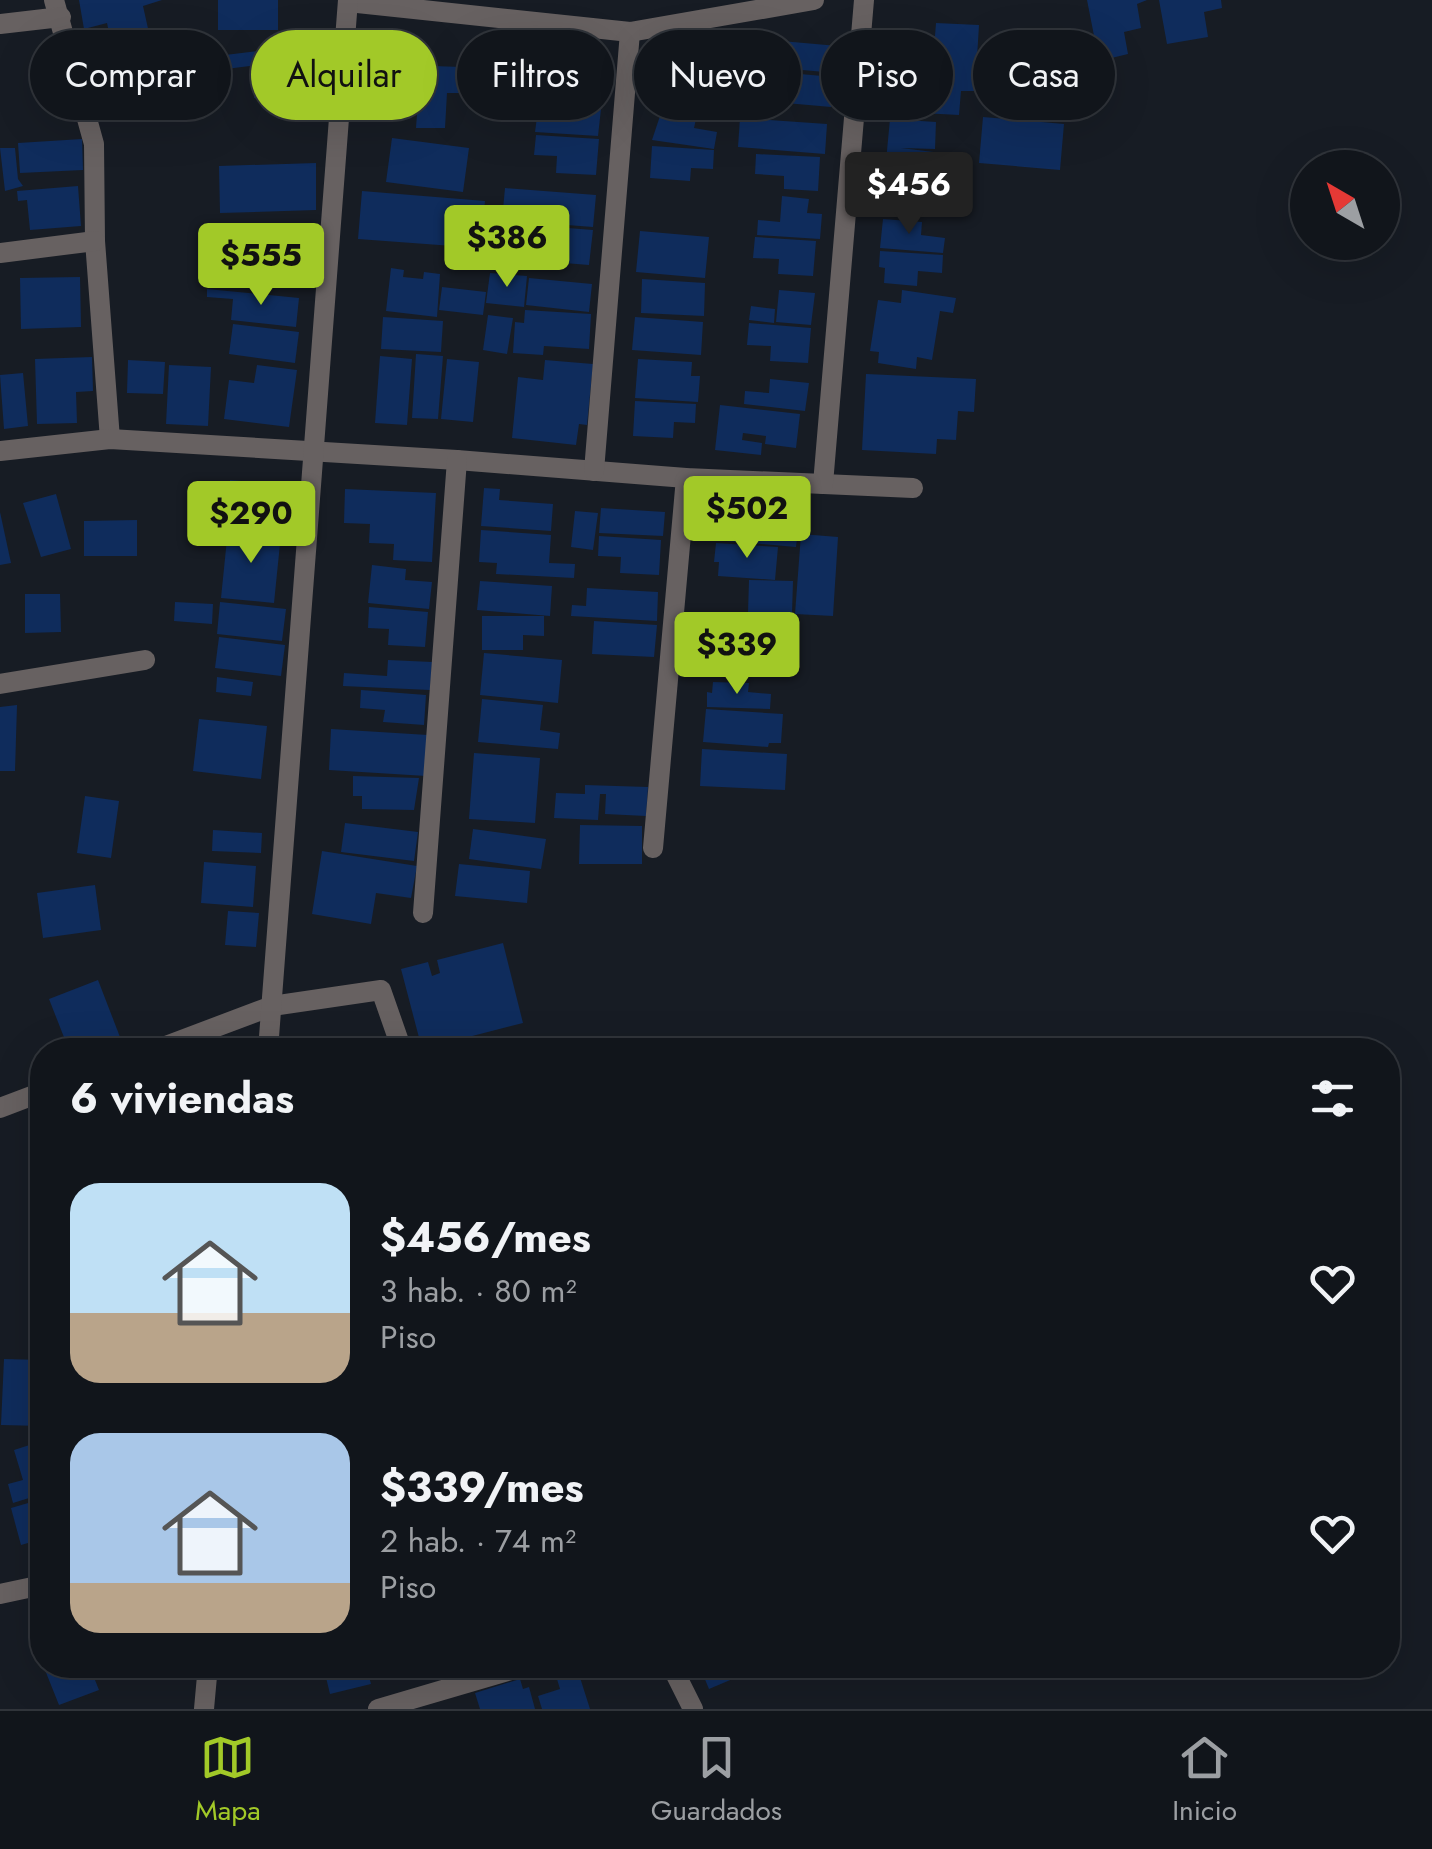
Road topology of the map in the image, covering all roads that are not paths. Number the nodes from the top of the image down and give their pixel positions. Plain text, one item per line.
1 (814, 0) edge
2 (864, 0) edge
3 (348, 1) edge
4 (57, 9) edge
5 (0, 24) edge
6 (630, 32) junction
7 (94, 241) junction
8 (0, 253) edge
9 (110, 440) junction
10 (0, 451) edge
11 (314, 452) junction
12 (457, 460) junction
13 (594, 471) junction
14 (686, 478) junction
15 (823, 484) junction
16 (912, 488) dead end
17 (144, 660) dead end
18 (0, 684) edge
19 (653, 848) dead end
20 (424, 913) dead end
21 (272, 1006) junction
22 (187, 1038) edge
23 (269, 1038) edge
24 (398, 1038) edge
25 (30, 1097) edge
26 (0, 1108) edge
27 (30, 1588) edge
28 (0, 1594) edge
29 (207, 1678) edge
30 (484, 1678) edge
31 (678, 1678) edge
32 (204, 1709) edge
33 (378, 1709) edge
34 (693, 1709) edge

1 - 6 street
2 - 15 street
3 - 6 street
3 - 11 street
4 - 5 street
4 - 7 street
6 - 13 street
7 - 8 street
7 - 9 street
9 - 10 street
9 - 11 street
11 - 12 street
11 - 21 street
12 - 13 street
12 - 20 street
13 - 14 street
14 - 15 street
14 - 19 street
15 - 16 street
17 - 18 street
21 - 22 street
21 - 23 street
21 - 24 street
25 - 26 street
27 - 28 street
29 - 32 street
30 - 33 street
31 - 34 street

